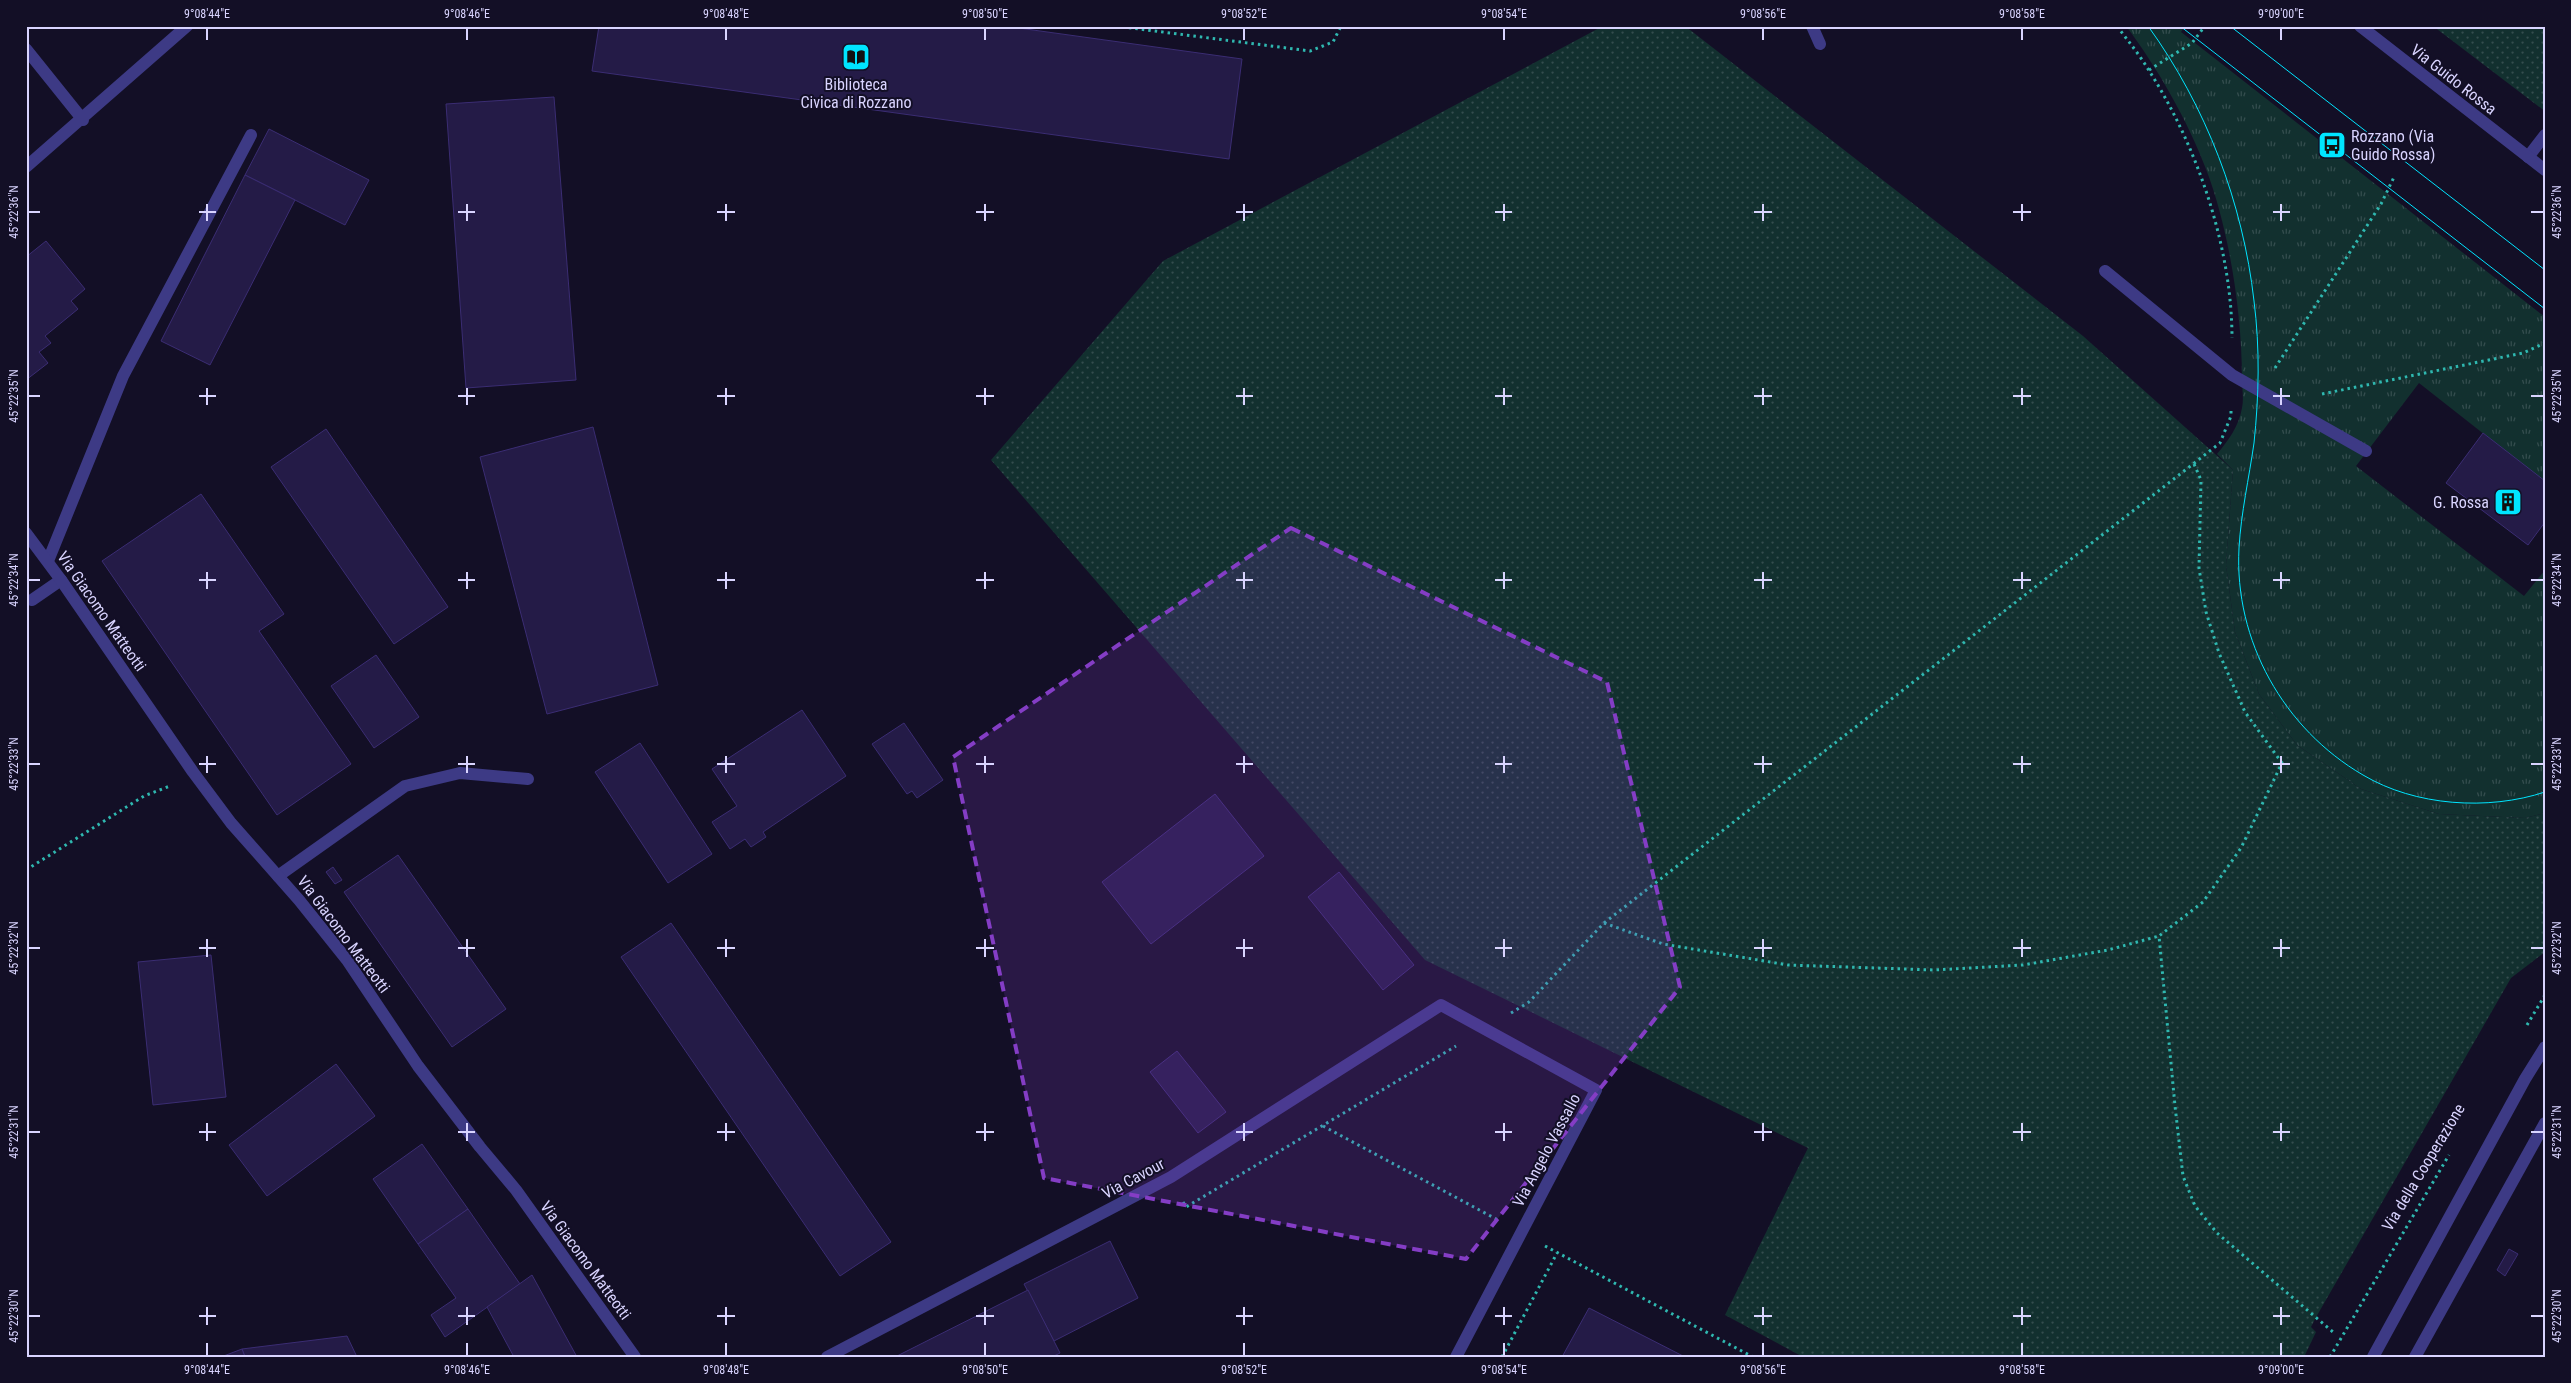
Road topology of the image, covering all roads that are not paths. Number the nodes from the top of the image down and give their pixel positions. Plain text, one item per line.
1 (187, 26) edge
2 (1812, 26) edge
3 (2360, 26) edge
4 (1820, 44) dead end
5 (26, 49) edge
6 (83, 120) junction
7 (2545, 135) edge
8 (251, 136) dead end
9 (2528, 157) junction
10 (26, 167) edge
11 (2545, 170) edge
12 (2104, 271) dead end
13 (2366, 451) dead end
14 (26, 533) edge
15 (48, 560) junction
16 (61, 580) junction
17 (32, 600) dead end
18 (528, 779) dead end
19 (278, 876) junction
20 (1441, 1005) joint
21 (2545, 1047) edge
22 (2545, 1123) edge
23 (635, 1357) edge
24 (827, 1357) edge
25 (1456, 1357) edge
26 (2373, 1357) edge
27 (2415, 1357) edge

1 - 6 street
2 - 4 street
3 - 9 street, Via Guido Rossa
5 - 6 street
6 - 10 street
7 - 9 street
8 - 15 street
9 - 11 street, Via Guido Rossa
12 - 13 street
14 - 15 street, Via Giacomo Matteotti
15 - 16 street, Via Giacomo Matteotti
16 - 17 street
16 - 19 street, Via Giacomo Matteotti
18 - 19 street
19 - 23 street, Via Giacomo Matteotti
20 - 24 street, Via Cavour
20 - 25 street, Via Angelo Vassallo
21 - 26 street
22 - 27 street

